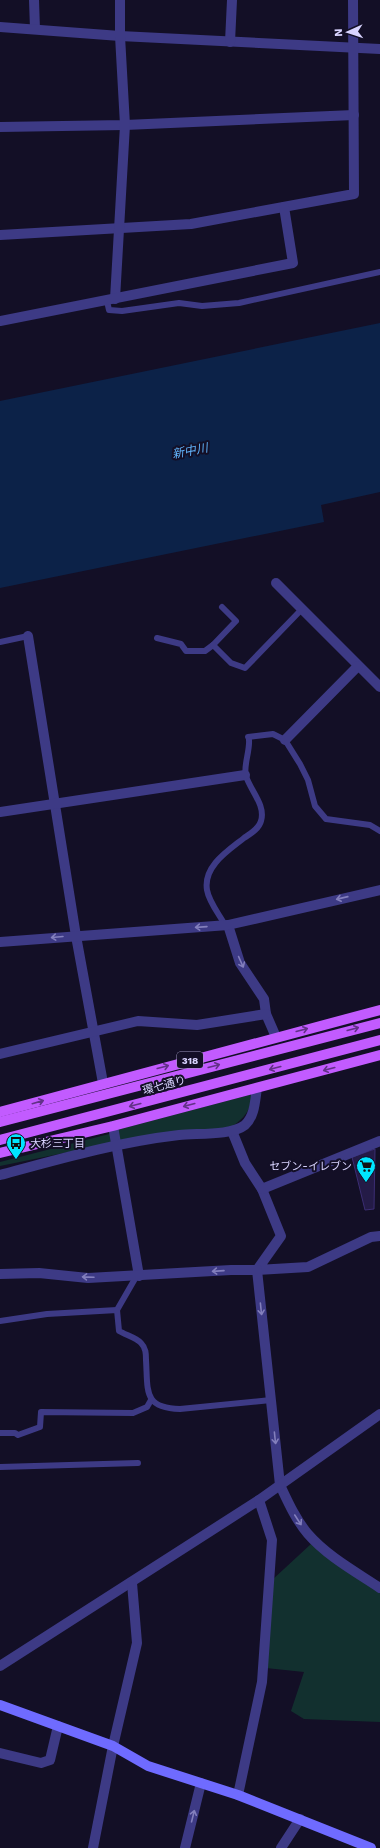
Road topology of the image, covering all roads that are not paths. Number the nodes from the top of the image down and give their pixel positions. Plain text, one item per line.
1 (34, 0) edge
2 (120, 0) edge
3 (232, 0) edge
4 (353, 0) edge
5 (0, 27) edge
6 (35, 29) junction
7 (120, 36) junction
8 (230, 42) junction
9 (354, 47) junction
10 (380, 49) edge
11 (354, 115) junction
12 (126, 125) junction
13 (0, 127) edge
14 (284, 207) junction
15 (120, 228) junction
16 (0, 235) edge
17 (380, 272) edge
18 (111, 300) junction
19 (0, 321) edge
20 (276, 583) dead end
21 (222, 607) dead end
22 (302, 609) junction
23 (28, 636) joint
24 (158, 638) dead end
25 (0, 642) edge
26 (213, 645) junction
27 (358, 666) junction
28 (380, 687) edge
29 (285, 740) junction
30 (245, 775) junction
31 (55, 804) junction
32 (0, 812) edge
33 (380, 831) edge
34 (380, 890) edge
35 (226, 925) junction
36 (76, 936) junction
37 (0, 942) edge
38 (380, 1010) edge
39 (266, 1014) junction
40 (380, 1023) edge
41 (93, 1032) junction
42 (276, 1037) junction
43 (380, 1040) edge
44 (0, 1054) edge
45 (380, 1055) edge
46 (103, 1083) junction
47 (257, 1088) junction
48 (0, 1112) edge
49 (0, 1122) edge
50 (113, 1126) junction
51 (232, 1131) junction
52 (0, 1140) edge
53 (380, 1141) edge
54 (116, 1144) junction
55 (0, 1153) edge
56 (0, 1174) edge
57 (262, 1189) junction
58 (380, 1236) edge
59 (257, 1270) junction
60 (0, 1274) edge
61 (138, 1276) junction
62 (117, 1310) junction
63 (0, 1321) edge
64 (151, 1400) junction
65 (271, 1400) junction
66 (380, 1414) edge
67 (0, 1433) edge
68 (138, 1463) dead end
69 (0, 1467) edge
70 (280, 1485) junction
71 (259, 1500) junction
72 (132, 1583) junction
73 (380, 1588) edge
74 (0, 1666) edge
75 (0, 1705) edge
76 (58, 1726) junction
77 (113, 1746) junction
78 (0, 1753) edge
79 (201, 1783) junction
80 (238, 1795) junction
81 (300, 1818) junction
82 (93, 1848) edge
83 (185, 1848) edge
84 (281, 1848) edge
85 (371, 1848) edge

1 - 6 street
2 - 7 street
3 - 8 street
4 - 9 street
5 - 6 street
6 - 7 street
7 - 8 street
7 - 12 street
8 - 9 street
9 - 10 street
9 - 11 street
11 - 12 street
11 - 14 street
12 - 13 street
12 - 15 street
14 - 15 street
14 - 18 street
15 - 16 street
15 - 18 street
17 - 18 lane
18 - 19 street
20 - 22 street
21 - 26 lane
22 - 26 lane
22 - 27 street
23 - 25 lane
23 - 31 street
24 - 26 lane
27 - 28 street
27 - 29 street
29 - 30 lane
29 - 33 lane
30 - 31 street
30 - 35 lane
31 - 32 street
31 - 36 street
34 -> 35 street
35 -> 36 street
35 -> 39 street
36 -> 37 street
36 - 41 street
42 -> 38 main road, 318
39 - 41 street
39 - 42 street
49 -> 40 main road, 環七通り / 318
41 - 44 street
41 - 46 street
46 -> 42 main road, 318
43 -> 52 main road, 環七通り
45 -> 47 main road
48 -> 46 main road, 318
47 -> 50 main road
47 - 51 street
50 - 54 street
50 - 55 main road
51 - 54 street
51 - 57 street
53 - 57 street
54 - 56 street
54 - 61 street
57 - 59 street
58 - 59 street
59 -> 61 street
59 -> 65 street
61 -> 60 street
61 - 62 lane
62 - 63 lane
62 - 64 lane
64 - 65 lane
64 - 67 lane
65 -> 70 street
66 - 70 street
68 - 69 lane
70 - 71 street
70 -> 73 street
71 - 72 street
71 - 80 street
72 - 74 street
72 - 77 street
75 - 76 street
76 - 77 street
76 - 78 street
77 - 79 street
77 - 82 street
79 - 80 street
83 -> 79 street
80 - 81 street
81 - 84 street
81 - 85 street

